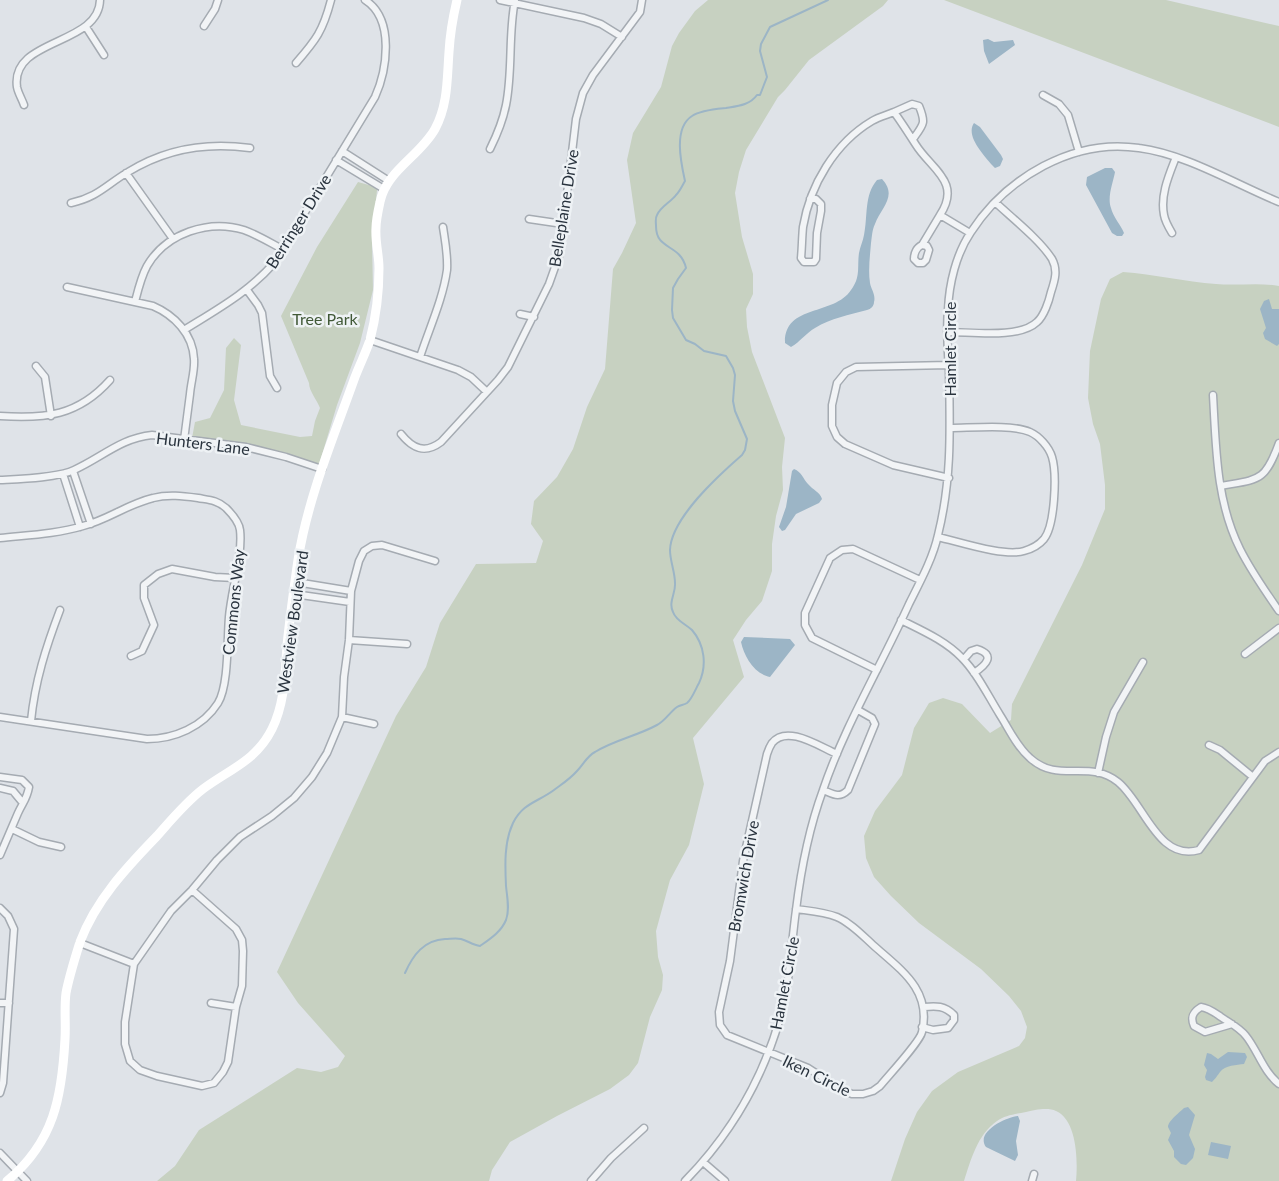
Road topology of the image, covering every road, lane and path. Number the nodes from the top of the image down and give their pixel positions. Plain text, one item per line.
1 (100, 0) edge
2 (218, 0) edge
3 (331, 0) edge
4 (457, 0) edge
5 (500, 0) edge
6 (642, 0) edge
7 (370, 1) edge
8 (515, 1) edge
9 (204, 26) dead end
10 (86, 27) junction
11 (622, 37) junction
12 (104, 55) dead end
13 (296, 63) dead end
14 (1043, 95) dead end
15 (24, 105) dead end
16 (894, 112) junction
17 (913, 139) junction
18 (250, 148) dead end
19 (490, 149) dead end
20 (342, 151) junction
21 (1079, 152) junction
22 (1176, 157) junction
23 (336, 160) junction
24 (126, 173) junction
25 (389, 181) junction
26 (384, 189) junction
27 (810, 199) junction
28 (995, 202) junction
29 (1279, 202) edge
30 (71, 203) dead end
31 (940, 216) junction
32 (529, 219) dead end
33 (563, 224) junction
34 (443, 227) dead end
35 (803, 230) junction
36 (817, 233) junction
37 (970, 233) junction
38 (1172, 234) dead end
39 (173, 240) junction
40 (922, 245) dead end
41 (282, 249) junction
42 (67, 287) dead end
43 (247, 290) junction
44 (135, 302) junction
45 (520, 314) dead end
46 (534, 317) junction
47 (184, 330) junction
48 (948, 332) junction
49 (370, 340) junction
50 (420, 357) junction
51 (949, 365) junction
52 (36, 366) dead end
53 (110, 380) dead end
54 (277, 388) dead end
55 (487, 392) junction
56 (1213, 395) dead end
57 (0, 416) edge
58 (51, 416) junction
59 (950, 428) junction
60 (401, 434) dead end
61 (184, 440) junction
62 (1279, 443) edge
63 (322, 469) junction
64 (73, 471) junction
65 (63, 474) junction
66 (949, 478) junction
67 (0, 480) edge
68 (1221, 486) junction
69 (91, 524) junction
70 (80, 527) junction
71 (938, 537) junction
72 (0, 538) edge
73 (435, 561) dead end
74 (235, 578) junction
75 (920, 580) junction
76 (296, 582) junction
77 (351, 591) junction
78 (294, 594) junction
79 (350, 602) junction
80 (60, 610) dead end
81 (1279, 611) edge
82 (901, 620) junction
83 (1279, 628) edge
84 (349, 640) junction
85 (407, 644) dead end
86 (1245, 654) dead end
87 (131, 656) dead end
88 (964, 659) junction
89 (1143, 662) dead end
90 (878, 670) junction
91 (974, 672) junction
92 (858, 710) junction
93 (0, 716) edge
94 (342, 717) junction
95 (31, 721) junction
96 (374, 724) dead end
97 (1209, 745) dead end
98 (1279, 752) edge
99 (837, 754) junction
100 (1098, 773) junction
101 (0, 776) edge
102 (1253, 777) junction
103 (0, 788) edge
104 (823, 790) junction
105 (23, 803) junction
106 (12, 829) junction
107 (61, 847) dead end
108 (0, 855) edge
109 (192, 890) junction
110 (0, 908) edge
111 (796, 909) junction
112 (80, 943) junction
113 (134, 964) junction
114 (0, 1003) edge
115 (8, 1003) junction
116 (211, 1003) dead end
117 (236, 1007) junction
118 (923, 1007) junction
119 (1232, 1024) junction
120 (922, 1027) junction
121 (768, 1052) junction
122 (1279, 1084) edge
123 (0, 1093) edge
124 (644, 1128) dead end
125 (0, 1153) edge
126 (704, 1162) junction
127 (18, 1172) junction
128 (1034, 1174) dead end
129 (7, 1181) edge
130 (28, 1181) edge
131 (590, 1181) edge
132 (685, 1181) edge
133 (725, 1181) edge
134 (1032, 1181) edge

1 - 10 street
2 - 9 street
3 - 13 street
4 - 25 street, Westview Boulevard
5 - 8 street
6 - 11 street, Belleplaine Drive
7 - 20 street, Berringer Drive
8 - 11 street
8 - 19 street
10 - 12 street
10 - 15 street
11 - 33 street, Belleplaine Drive
14 - 21 street
16 - 17 street
16 - 17 street
16 - 27 street
17 - 31 street
18 - 24 street
20 - 23 street, Berringer Drive
20 - 25 street
21 - 22 street, Hamlet Circle
21 - 28 street, Hamlet Circle
22 - 29 street, Hamlet Circle
22 - 38 street
23 - 26 street
23 - 41 street, Berringer Drive
24 - 30 street
24 - 39 street
25 - 26 street, Westview Boulevard
26 - 49 street, Westview Boulevard
27 - 35 street
27 - 36 street
28 - 37 street, Hamlet Circle
28 - 48 street
31 - 37 street
31 - 40 street
32 - 33 street
33 - 46 street, Belleplaine Drive
34 - 50 street
35 - 36 street
35 - 36 street
37 - 48 street, Hamlet Circle
39 - 41 street
39 - 44 street
41 - 43 street, Berringer Drive
42 - 44 street
43 - 47 street, Berringer Drive
43 - 54 street
44 - 47 street
45 - 46 street
46 - 55 street, Belleplaine Drive
47 - 61 street
48 - 51 street, Hamlet Circle
49 - 50 street
49 - 63 street, Westview Boulevard
50 - 55 street
51 - 59 street, Hamlet Circle
51 - 66 street
52 - 58 street
53 - 58 street
55 - 60 street, Belleplaine Drive
56 - 68 street
57 - 58 street
59 - 66 street, Hamlet Circle
59 - 71 street
61 - 63 street, Hunters Lane
61 - 64 street, Hunters Lane
62 - 68 street
63 - 76 street, Westview Boulevard
64 - 65 street, Hunters Lane
64 - 69 street
65 - 67 street, Hunters Lane
65 - 70 street
66 - 71 street, Hamlet Circle
68 - 81 street
69 - 70 street, Commons Way
69 - 74 street, Commons Way
70 - 72 street, Commons Way
71 - 75 street, Hamlet Circle
73 - 77 street
74 - 87 street
74 - 95 street, Commons Way
75 - 82 street, Hamlet Circle
75 - 90 street
76 - 77 street
76 - 78 street, Westview Boulevard
77 - 79 street
78 - 79 street
78 - 112 street, Westview Boulevard
79 - 84 street
80 - 95 street
82 - 88 street
82 - 90 street, Hamlet Circle
83 - 86 street
84 - 85 street
84 - 94 street
88 - 91 street
88 - 91 street
89 - 100 street
90 - 92 street, Hamlet Circle
91 - 100 street
92 - 99 street, Hamlet Circle
92 - 104 street
93 - 95 street, Commons Way
94 - 96 street
94 - 109 street
97 - 102 street
98 - 102 street
99 - 104 street, Hamlet Circle
99 - 121 street, Bromwich Drive
100 - 102 street
101 - 105 street
103 - 105 street
104 - 111 street, Hamlet Circle
105 - 106 street
106 - 107 street
106 - 108 street
109 - 113 street
109 - 117 street
110 - 115 street
111 - 118 street, Iken Circle
111 - 121 street, Hamlet Circle
112 - 113 street
112 - 127 street, Westview Boulevard
113 - 117 street
114 - 115 street
115 - 123 street
116 - 117 street
118 - 120 street, Iken Circle
118 - 120 street
119 - 119 street
119 - 122 street
120 - 121 street, Iken Circle
121 - 126 street, Hamlet Circle
124 - 131 street
125 - 127 street
126 - 132 street, Hamlet Circle
126 - 133 street
127 - 129 street, Westview Boulevard
127 - 130 street
128 - 134 street

